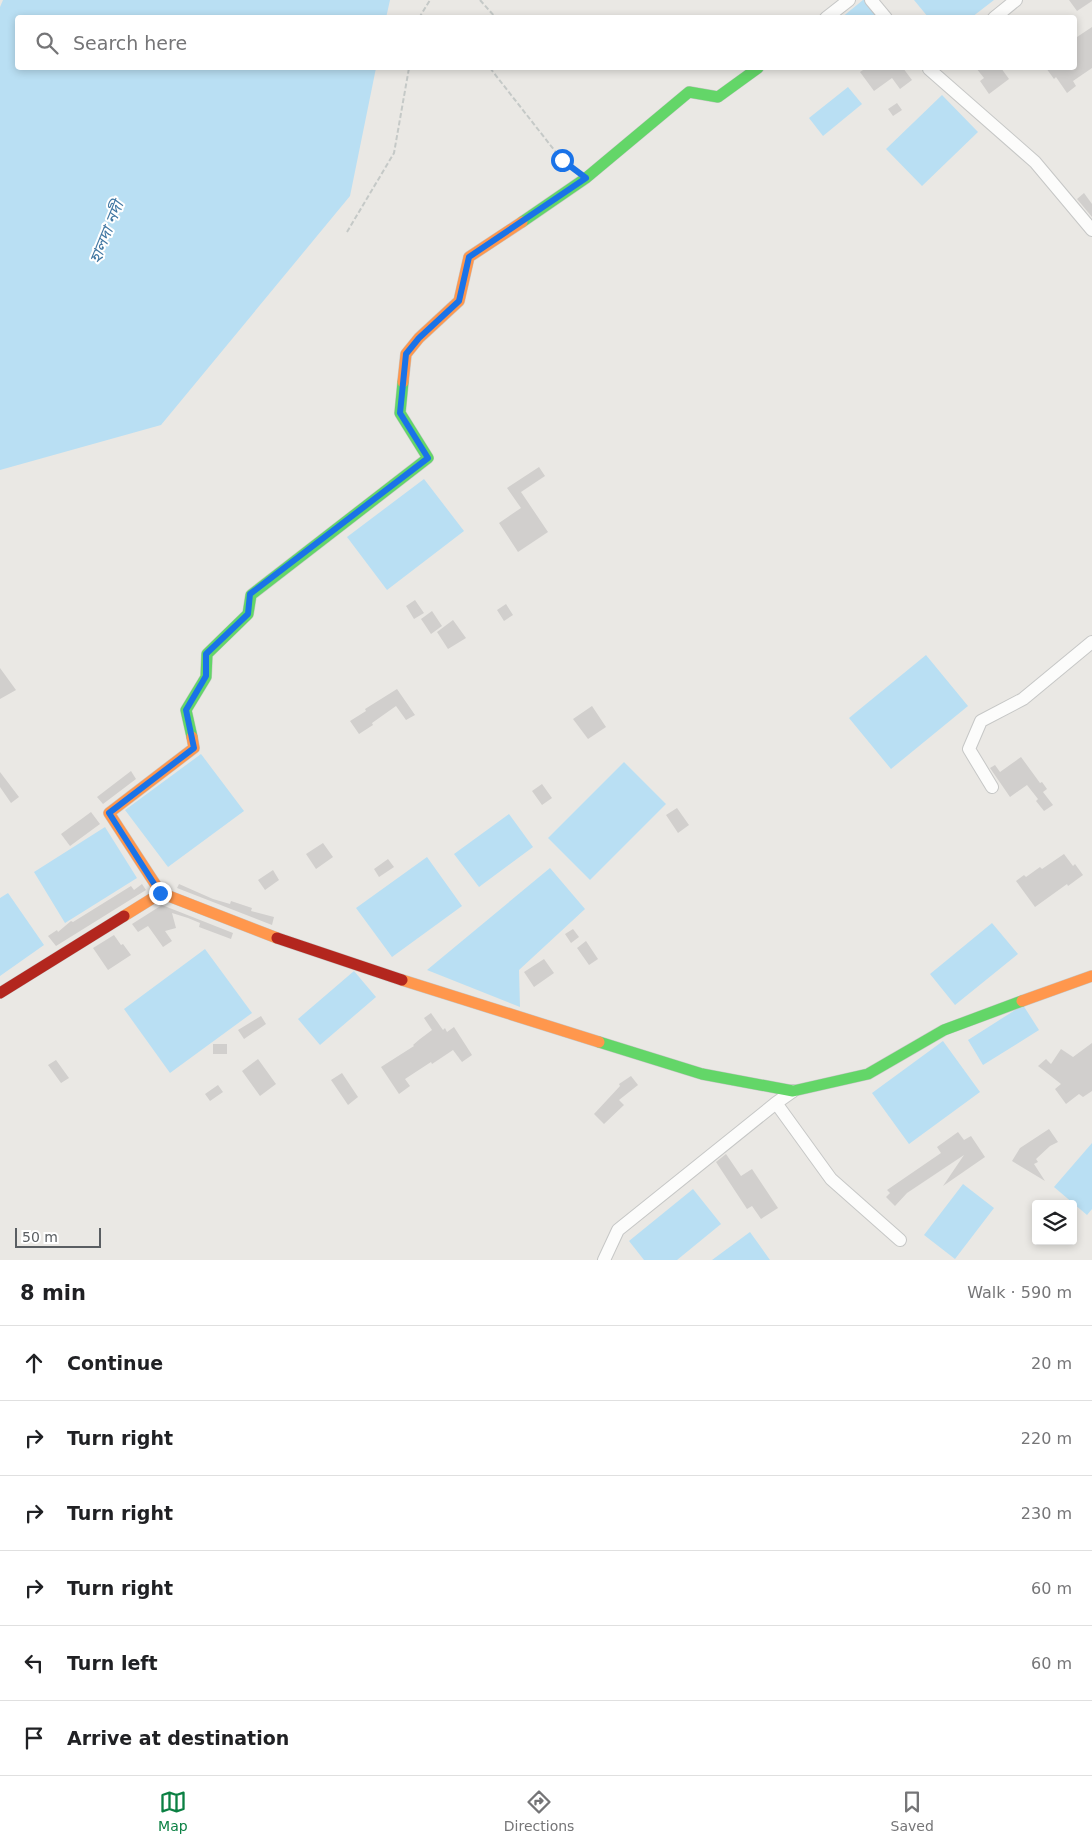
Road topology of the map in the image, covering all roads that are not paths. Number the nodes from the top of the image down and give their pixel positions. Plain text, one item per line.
1 (849, 0) edge
2 (871, 0) edge
3 (1016, 0) edge
4 (830, 15) edge
5 (884, 15) edge
6 (998, 15) edge
7 (755, 70) edge
8 (931, 70) edge
9 (1092, 230) edge
10 (1092, 642) edge
11 (992, 787) dead end
12 (160, 893) junction
13 (1092, 976) edge
14 (0, 993) edge
15 (794, 1091) junction
16 (776, 1103) junction
17 (900, 1240) dead end
18 (604, 1260) edge

1 - 4 street
2 - 5 street
3 - 6 street
7 - 12 street
8 - 9 street
10 - 11 street
12 - 14 street
12 - 15 street
13 - 15 street
15 - 16 street
16 - 17 street
16 - 18 street

